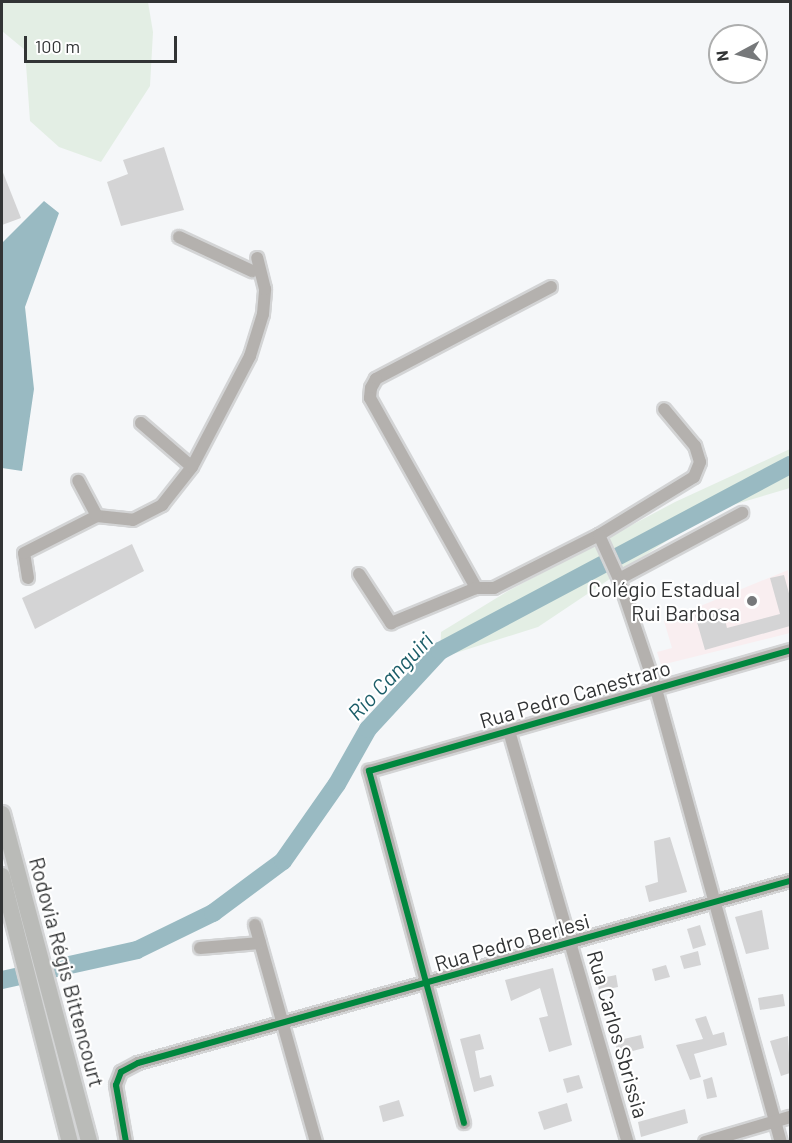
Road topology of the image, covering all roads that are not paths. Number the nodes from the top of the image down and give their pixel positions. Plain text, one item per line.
1 (179, 237) dead end
2 (257, 258) dead end
3 (252, 271) dead end
4 (551, 287) dead end
5 (664, 409) dead end
6 (141, 423) dead end
7 (192, 467) junction
8 (78, 481) dead end
9 (742, 513) dead end
10 (97, 516) junction
11 (599, 535) junction
12 (359, 574) dead end
13 (618, 576) junction
14 (28, 578) dead end
15 (476, 588) junction
16 (790, 650) edge
17 (656, 688) junction
18 (509, 730) junction
19 (2, 814) edge
20 (2, 876) edge
21 (790, 881) edge
22 (715, 902) junction
23 (255, 925) dead end
24 (572, 942) junction
25 (260, 943) junction
26 (200, 948) dead end
27 (28, 951) junction
28 (427, 982) junction
29 (39, 992) junction
30 (283, 1022) junction
31 (790, 1118) edge
32 (776, 1122) junction
33 (464, 1123) dead end
34 (316, 1140) edge
35 (70, 1142) edge
36 (89, 1142) edge
37 (126, 1142) edge
38 (628, 1142) edge
39 (705, 1142) edge
40 (781, 1142) edge

1 - 3 street
2 - 7 street
4 - 15 street
5 - 11 street
6 - 7 street
7 - 10 street
8 - 10 street
9 - 13 street
10 - 14 street
11 - 13 street
11 - 15 street
12 - 15 street
13 - 17 street
16 - 17 street, Rua Pedro Canestraro
17 - 18 street, Rua Pedro Canestraro
17 - 22 street
18 - 24 street, Rua Carlos Sbrissia
18 - 28 street, Rua Pedro Canestraro
19 - 27 highway, Rodovia Régis Bittencourt
20 - 27 highway, Rodovia Régis Bittencourt
21 - 22 street, Rua Pedro Berlesi
22 - 24 street, Rua Pedro Berlesi
22 - 32 street
23 - 25 street
24 - 28 street, Rua Pedro Berlesi
24 - 38 street, Rua Carlos Sbrissia
25 - 26 street
25 - 30 street
27 - 29 highway, Rodovia Régis Bittencourt
28 - 30 street, Rua Pedro Berlesi
28 - 33 street
29 - 35 highway, Rodovia Régis Bittencourt
29 - 36 highway, Rodovia Régis Bittencourt
30 - 34 street
30 - 37 street, Rua Pedro Berlesi
31 - 32 street
32 - 39 street
32 - 40 street

